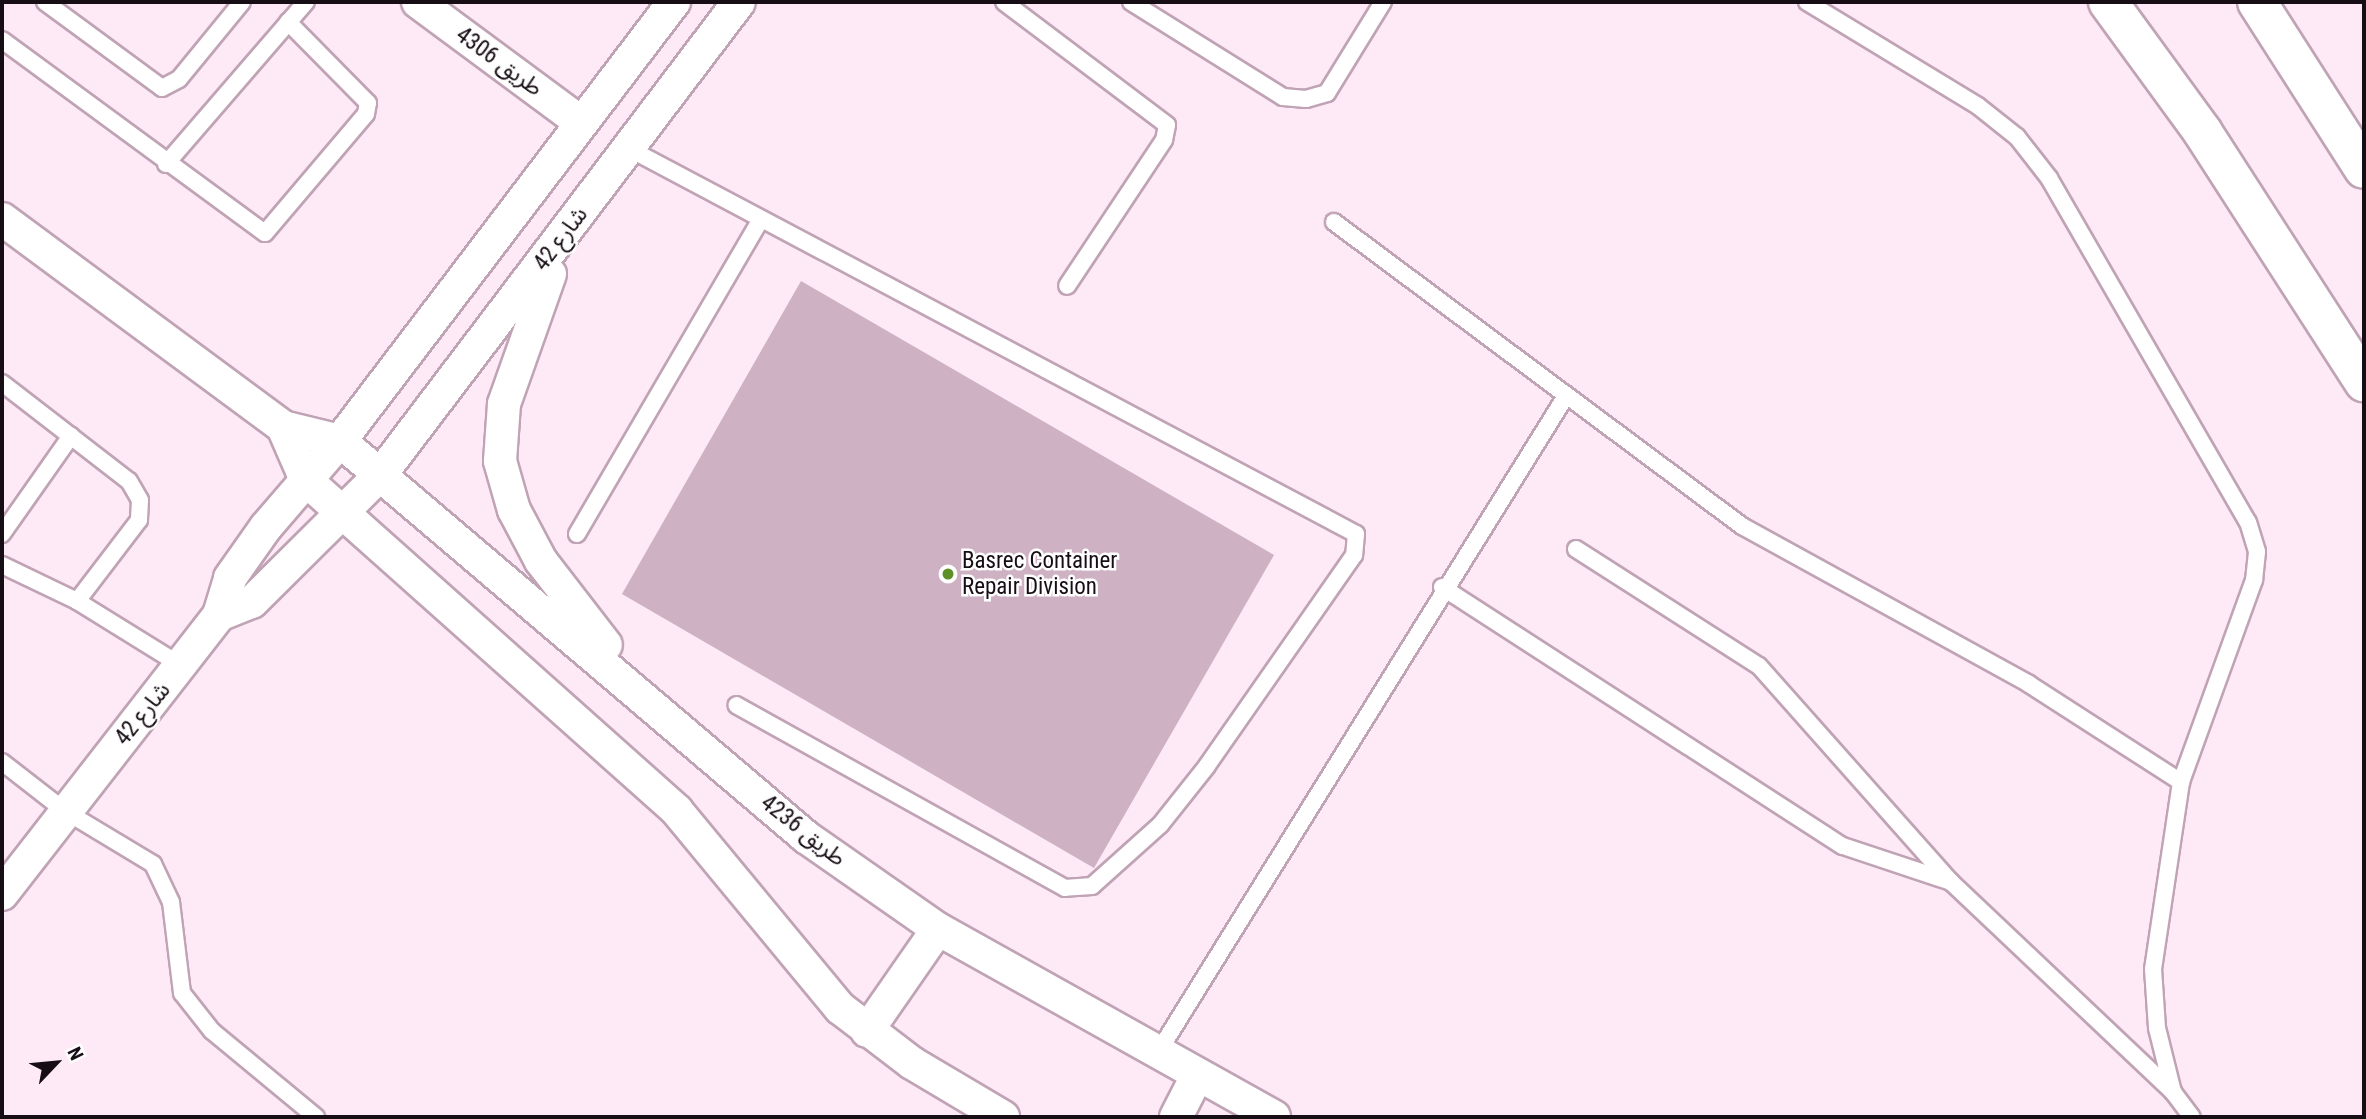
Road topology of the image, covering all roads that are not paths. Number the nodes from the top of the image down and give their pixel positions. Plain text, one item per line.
1 (45, 2) edge
2 (242, 2) edge
3 (306, 2) edge
4 (418, 2) edge
5 (674, 2) edge
6 (739, 2) edge
7 (1004, 2) edge
8 (1131, 2) edge
9 (1383, 2) edge
10 (1807, 2) edge
11 (2108, 2) edge
12 (2257, 2) edge
13 (288, 22) junction
14 (2, 40) edge
15 (580, 122) junction
16 (628, 148) junction
17 (166, 164) junction
18 (2364, 169) edge
19 (2, 219) edge
20 (760, 221) junction
21 (1335, 222) dead end
22 (566, 234) junction
23 (1067, 286) dead end
24 (2364, 382) edge
25 (2, 383) edge
26 (1564, 399) junction
27 (283, 428) junction
28 (71, 436) junction
29 (340, 441) junction
30 (380, 474) junction
31 (306, 480) junction
32 (346, 515) junction
33 (2, 534) edge
34 (577, 534) dead end
35 (1576, 549) dead end
36 (2, 565) edge
37 (1442, 587) junction
38 (77, 601) junction
39 (219, 615) junction
40 (182, 666) junction
41 (651, 701) junction
42 (736, 705) dead end
43 (2, 762) edge
44 (2181, 782) junction
45 (65, 811) junction
46 (1951, 882) junction
47 (2, 894) edge
48 (938, 929) junction
49 (867, 1031) junction
50 (1157, 1054) junction
51 (1197, 1076) junction
52 (2174, 1092) junction
53 (316, 1117) edge
54 (1003, 1117) edge
55 (1176, 1117) edge
56 (1274, 1117) edge
57 (2192, 1117) edge

1 - 2 lane
3 - 13 lane
4 - 15 street, طريق 4306
5 - 15 street, شارع 42
6 - 16 street, شارع 42
7 - 23 lane
8 - 9 lane
10 - 44 lane
11 - 24 highway
12 - 18 highway
13 - 17 lane
13 - 17 lane
14 - 17 lane
15 - 29 street, شارع 42
16 - 20 lane
16 - 22 street, شارع 42
19 - 27 street
20 - 34 lane
20 - 42 lane
21 - 26 lane
22 - 30 street, شارع 42
22 - 41 street
25 - 28 lane
26 - 37 lane
26 - 44 lane
27 - 29 street
27 - 31 street
28 - 33 lane
28 - 38 lane
29 - 30 street
29 - 31 street, شارع 42
30 - 32 street, شارع 42
30 - 41 street, طريق 4236
31 - 32 street
31 - 39 street, شارع 42
32 - 39 street, شارع 42
32 - 49 street
35 - 46 lane
36 - 38 lane
37 - 46 lane
37 - 50 lane
38 - 40 lane
39 - 40 street, شارع 42
40 - 45 street, شارع 42
41 - 48 street, طريق 4236
43 - 45 lane
44 - 52 lane
45 - 47 street, شارع 42
45 - 53 lane
46 - 52 lane
48 - 49 street
48 - 50 street, طريق 4236
49 - 54 street
50 - 51 street, طريق 4236
51 - 55 street
51 - 56 street, طريق 4236
52 - 57 lane

